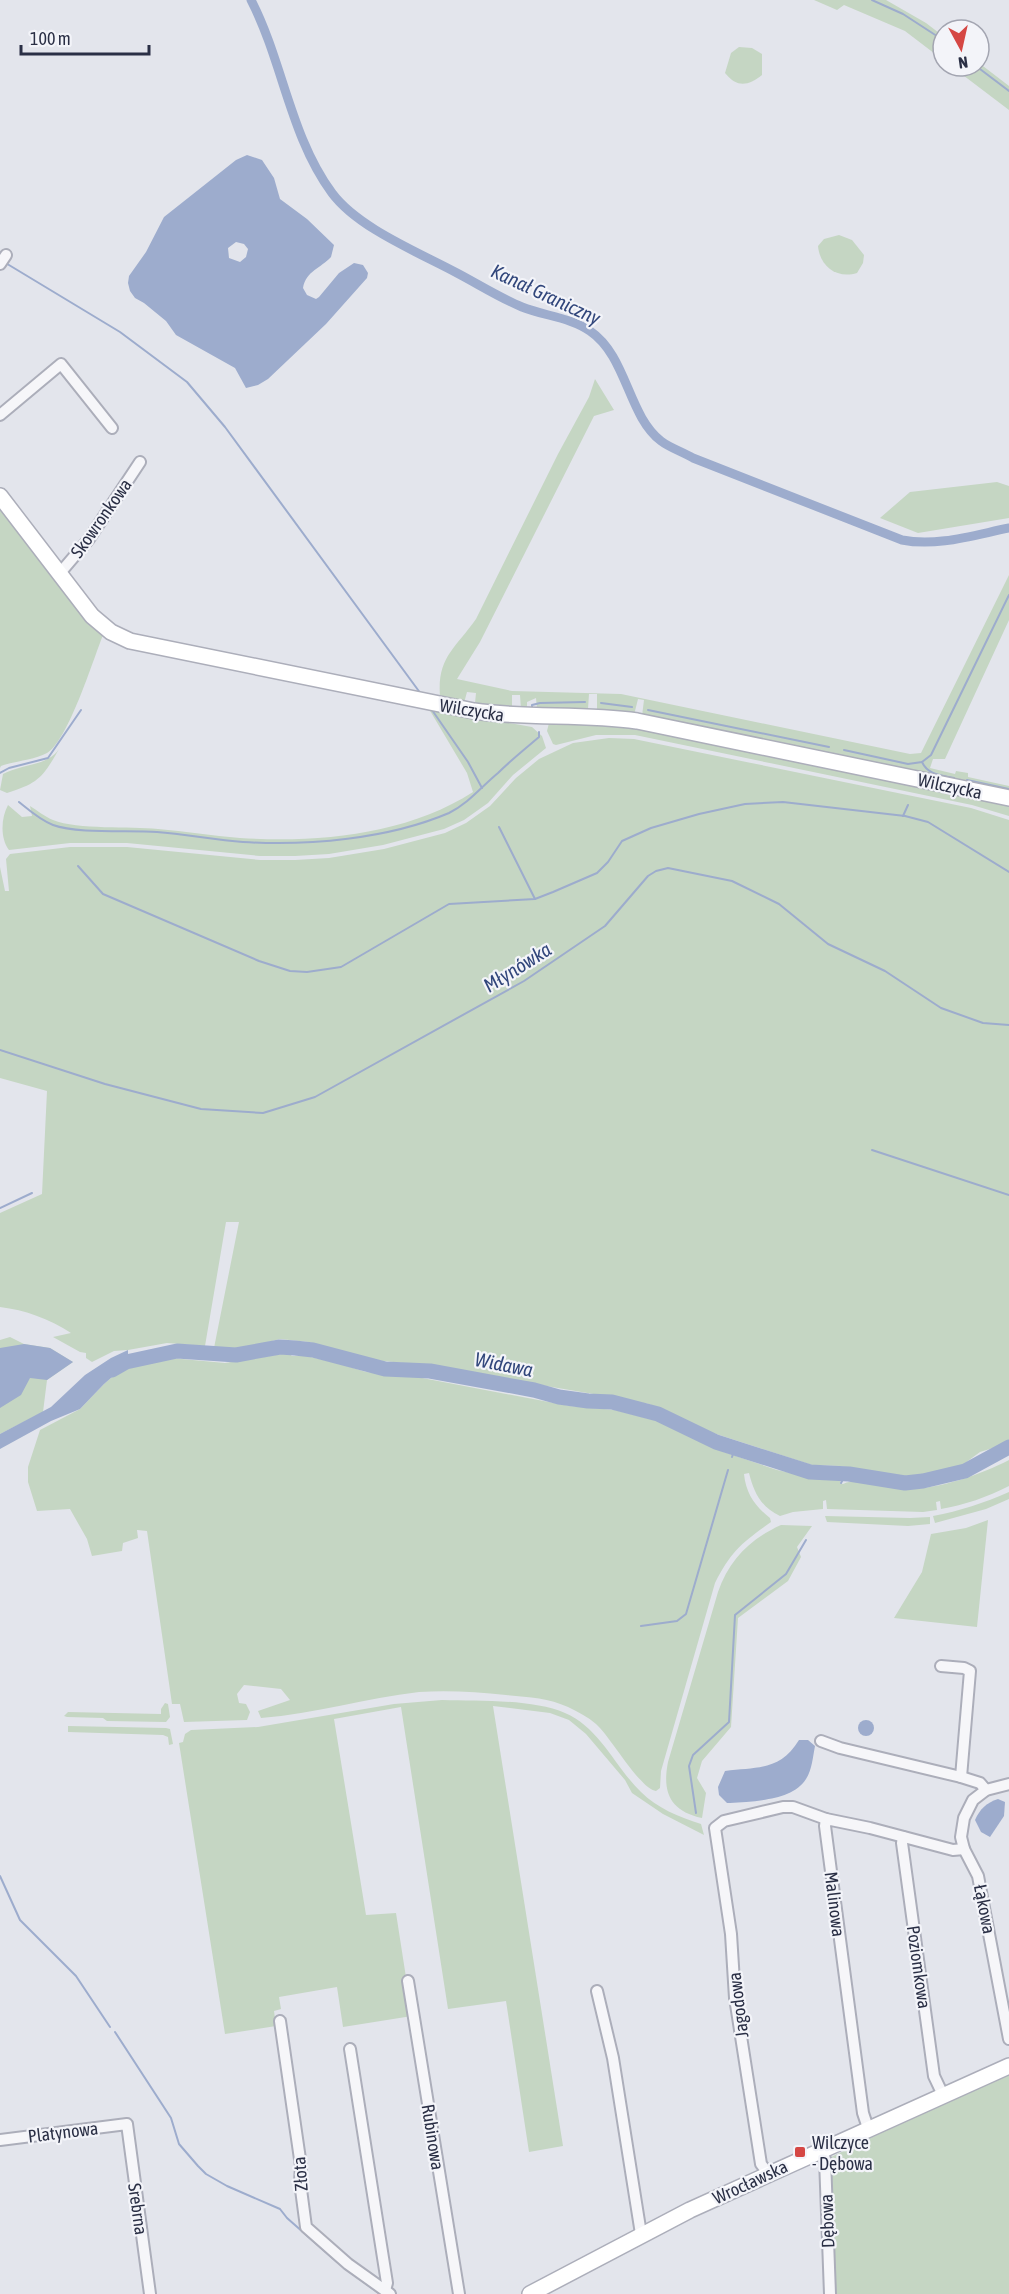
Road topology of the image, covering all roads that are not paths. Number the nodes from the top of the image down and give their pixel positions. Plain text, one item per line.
1 (0, 415) edge
2 (112, 428) dead end
3 (140, 462) dead end
4 (0, 496) edge
5 (60, 573) junction
6 (1009, 798) edge
7 (941, 1666) dead end
8 (826, 1743) dead end
9 (961, 1777) junction
10 (1009, 1784) edge
11 (986, 1790) junction
12 (826, 1819) junction
13 (903, 1837) junction
14 (964, 1849) junction
15 (408, 1980) dead end
16 (597, 1991) dead end
17 (280, 2021) dead end
18 (1009, 2039) edge
19 (350, 2049) dead end
20 (1009, 2066) edge
21 (943, 2095) junction
22 (127, 2124) joint
23 (868, 2128) junction
24 (0, 2140) edge
25 (821, 2149) junction
26 (768, 2173) junction
27 (641, 2234) junction
28 (388, 2292) edge
29 (150, 2294) edge
30 (459, 2294) edge
31 (530, 2294) edge
32 (830, 2294) edge

1 - 2 street
3 - 5 street, Skowronkowa
4 - 5 street, Wilczycka
5 - 6 street, Wilczycka
7 - 9 street
8 - 9 street
9 - 11 street
10 - 11 street
11 - 14 street, Łąkowa
12 - 13 street
12 - 23 street, Malinowa
12 - 26 street, Jagodowa
13 - 14 street
13 - 21 street, Poziomkowa
14 - 18 street, Łąkowa
15 - 30 street, Rubinowa
16 - 27 street
17 - 28 street, Złota
19 - 28 street, Złota
20 - 21 street, Wrocławska
21 - 23 street, Wrocławska
22 - 24 street, Platynowa
22 - 29 street, Srebrna
23 - 25 street, Wrocławska
25 - 26 street, Wrocławska
25 - 32 street, Dębowa
26 - 27 street, Wrocławska
27 - 31 street, Wrocławska

